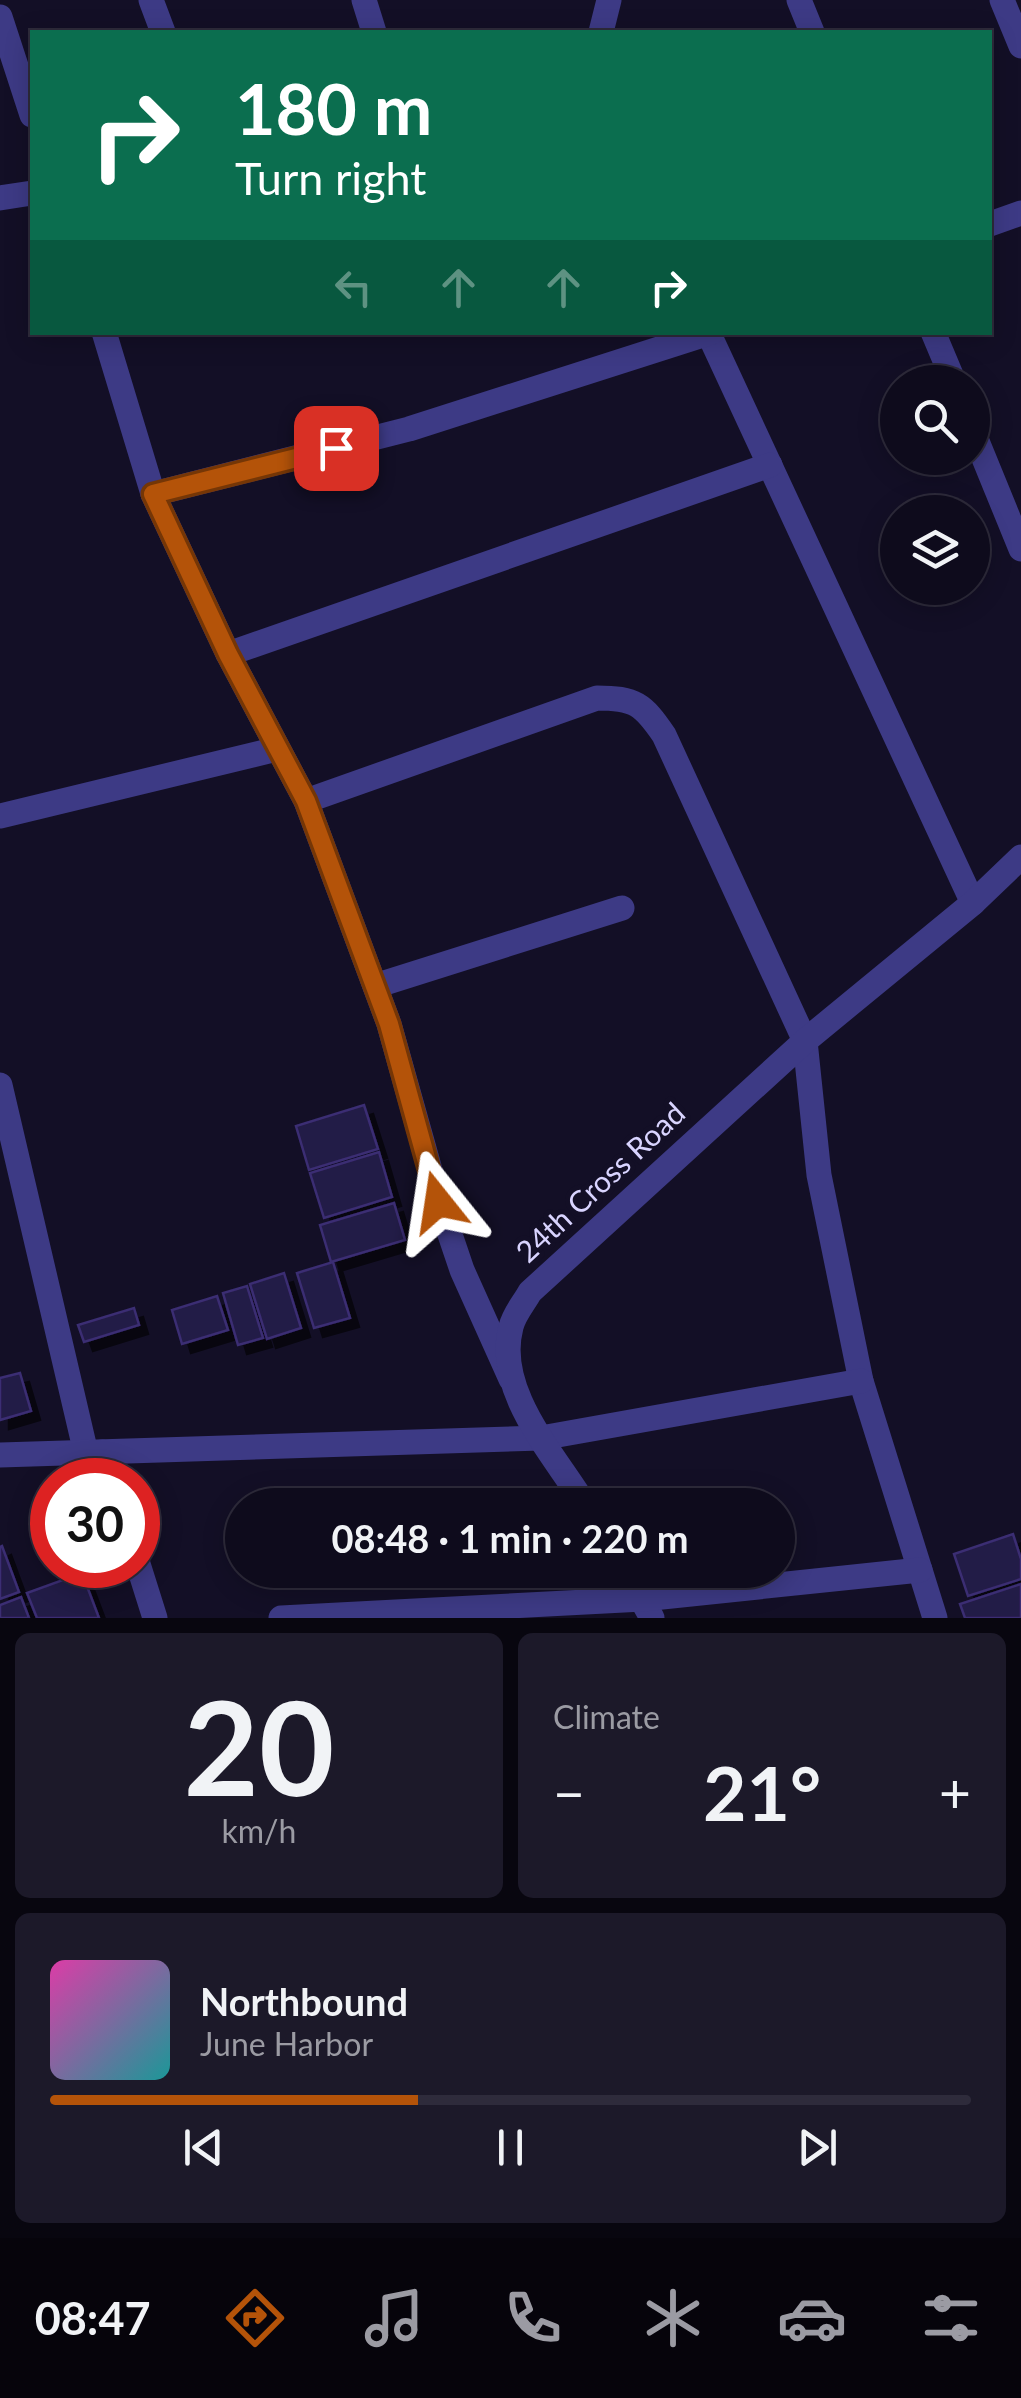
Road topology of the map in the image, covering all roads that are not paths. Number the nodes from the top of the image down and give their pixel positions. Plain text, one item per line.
1 (151, 0) edge
2 (364, 0) edge
3 (608, 0) edge
4 (799, 0) edge
5 (1002, 0) edge
6 (0, 16) edge
7 (162, 30) edge
8 (373, 30) edge
9 (601, 30) edge
10 (811, 30) edge
11 (1021, 46) edge
12 (30, 109) edge
13 (30, 193) edge
14 (0, 198) edge
15 (1021, 213) edge
16 (992, 223) edge
17 (105, 335) edge
18 (704, 335) edge
19 (711, 335) edge
20 (935, 335) edge
21 (947, 365) edge
22 (770, 466) junction
23 (990, 473) edge
24 (153, 494) junction
25 (1021, 549) edge
26 (228, 654) junction
27 (277, 749) junction
28 (306, 801) junction
29 (0, 816) edge
30 (1021, 857) edge
31 (973, 903) junction
32 (622, 908) dead end
33 (375, 986) junction
34 (805, 1042) junction
35 (0, 1086) edge
36 (511, 1379) junction
37 (861, 1380) junction
38 (541, 1438) junction
39 (94, 1453) junction
40 (0, 1455) edge
41 (97, 1458) edge
42 (574, 1488) edge
43 (920, 1570) junction
44 (145, 1588) edge
45 (648, 1608) edge
46 (154, 1618) edge
47 (281, 1618) edge
48 (934, 1618) edge

1 - 7 street
2 - 8 street
3 - 9 street
4 - 10 street
5 - 11 street
6 - 12 street
13 - 14 street
15 - 16 street
17 - 24 street
18 - 24 street
19 - 22 street
20 - 21 street
22 - 26 street
22 - 31 street
23 - 25 street
24 - 26 street
26 - 27 street
27 - 28 street
27 - 29 street
28 - 33 street
28 - 34 street
30 - 31 street, 24th Cross Road
31 - 34 street, 24th Cross Road
32 - 33 street
33 - 36 street
34 - 36 street, 24th Cross Road
34 - 37 street
35 - 39 street
36 - 38 street, 24th Cross Road
37 - 38 street
37 - 43 street
38 - 39 street
38 - 42 street, 24th Cross Road
39 - 40 street
39 - 41 street
43 - 45 street
43 - 48 street
44 - 46 street
45 - 47 street

